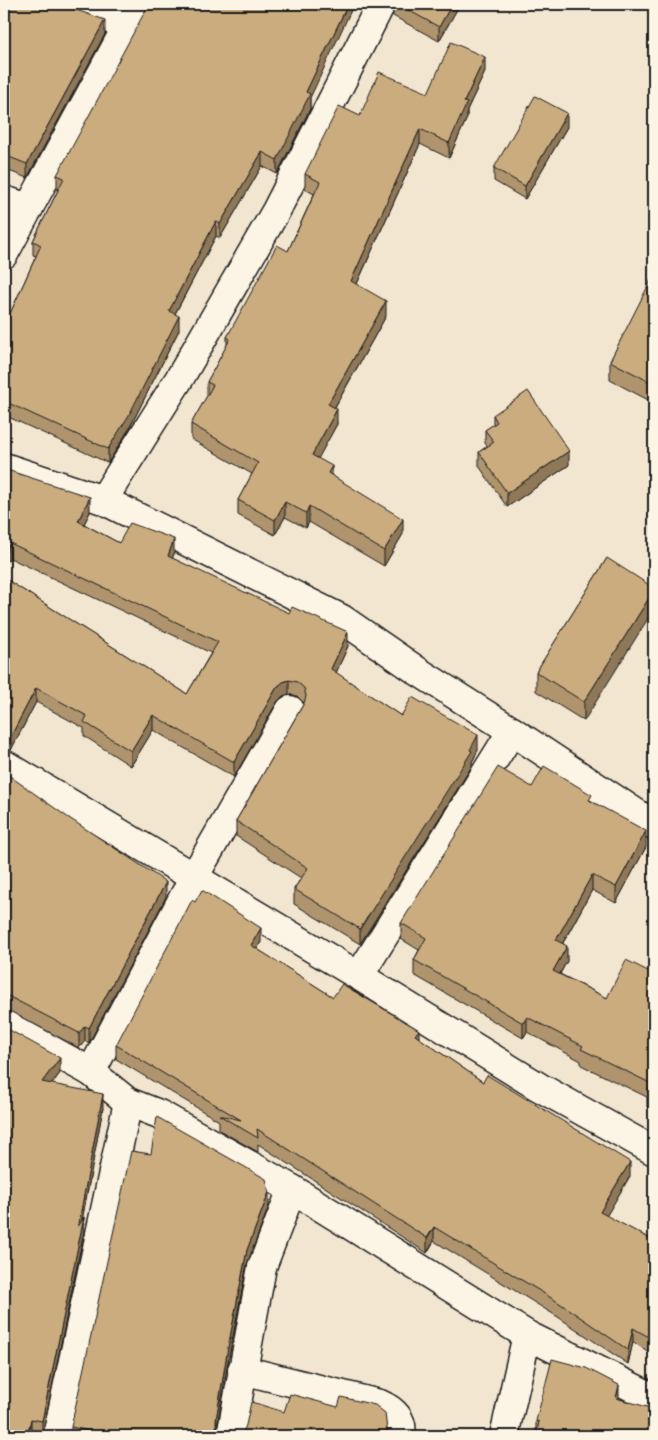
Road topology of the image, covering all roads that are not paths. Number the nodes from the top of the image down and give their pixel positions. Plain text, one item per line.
1 (64, 4) edge
2 (381, 4) edge
3 (133, 14) edge
4 (4, 200) edge
5 (29, 208) junction
6 (4, 254) edge
7 (4, 467) edge
8 (103, 500) junction
9 (290, 710) dead end
10 (512, 731) junction
11 (4, 764) edge
12 (654, 825) edge
13 (194, 877) junction
14 (359, 976) junction
15 (4, 1024) edge
16 (91, 1072) junction
17 (128, 1102) junction
18 (654, 1151) edge
19 (292, 1189) junction
20 (527, 1336) junction
21 (242, 1370) junction
22 (654, 1398) edge
23 (57, 1436) edge
24 (231, 1436) edge
25 (401, 1436) edge
26 (504, 1436) edge

1 - 3 street
2 - 8 street
3 - 5 street
4 - 5 street
5 - 6 street
7 - 8 street
8 - 10 street
9 - 13 street
10 - 12 street
10 - 14 street
11 - 13 street
13 - 14 street
13 - 16 street
14 - 18 street
15 - 16 street
16 - 17 street
17 - 19 street
17 - 23 street
19 - 20 street
19 - 21 street
20 - 22 street
20 - 26 street
21 - 24 street
21 - 25 street

